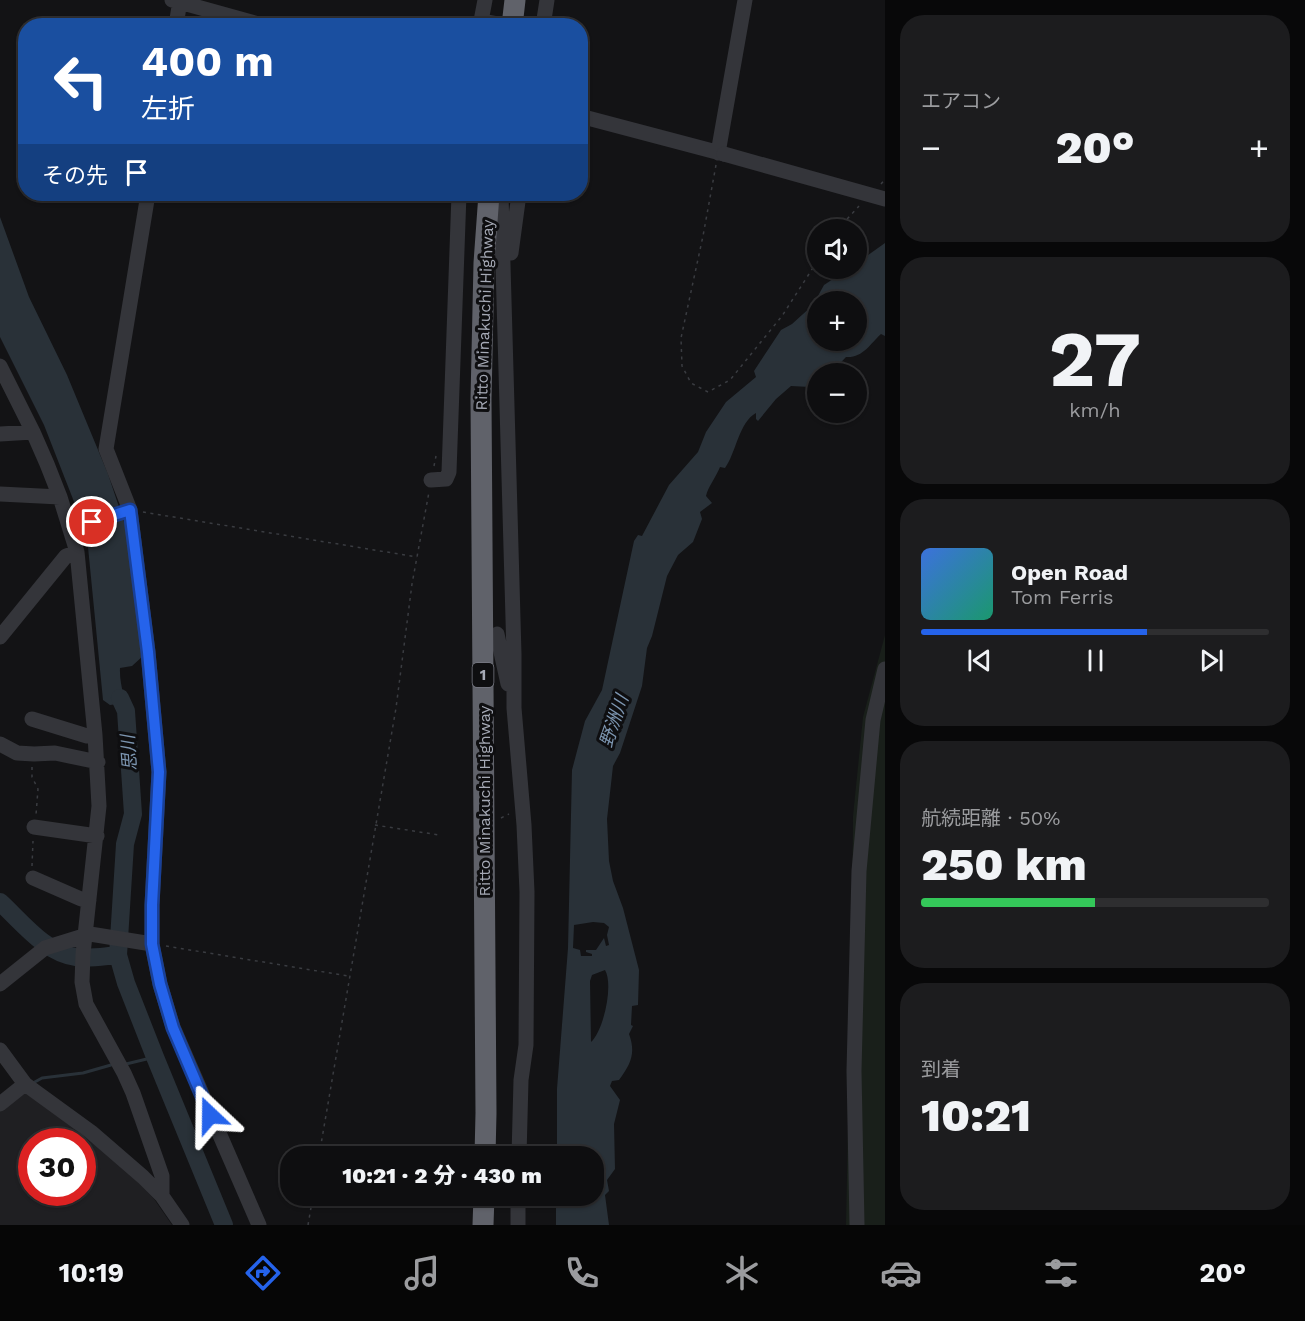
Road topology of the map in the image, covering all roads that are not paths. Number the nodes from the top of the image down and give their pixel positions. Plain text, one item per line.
1 (485, 0) edge
2 (515, 0) edge
3 (547, 0) edge
4 (745, 0) edge
5 (177, 1) edge
6 (176, 18) edge
7 (238, 18) edge
8 (482, 18) edge
9 (512, 18) edge
10 (544, 18) edge
11 (588, 119) edge
12 (721, 154) junction
13 (885, 199) edge
14 (147, 201) edge
15 (459, 201) edge
16 (490, 201) edge
17 (500, 201) edge
18 (518, 201) edge
19 (494, 252) junction
20 (0, 366) edge
21 (33, 432) junction
22 (0, 434) edge
23 (431, 480) road end
24 (0, 494) edge
25 (60, 497) junction
26 (128, 511) junction
27 (73, 528) junction
28 (77, 552) junction
29 (497, 634) dead end
30 (1, 635) edge
31 (885, 669) edge
32 (514, 708) junction
33 (32, 719) dead end
34 (95, 735) junction
35 (0, 744) edge
36 (98, 762) junction
37 (34, 827) dead end
38 (97, 836) junction
39 (33, 878) dead end
40 (90, 900) junction
41 (87, 935) junction
42 (151, 944) junction
43 (0, 984) edge
44 (0, 1050) edge
45 (25, 1084) junction
46 (0, 1104) edge
47 (485, 1146) edge
48 (519, 1146) edge
49 (162, 1196) junction
50 (484, 1206) edge
51 (518, 1206) edge
52 (182, 1225) edge
53 (259, 1225) edge
54 (483, 1225) edge
55 (518, 1225) edge
56 (857, 1225) edge

1 - 8 street
2 - 9 highway
3 - 10 street
4 - 12 street
5 - 6 street
5 - 7 street
11 - 12 street
12 - 13 street, bridge
14 - 26 street
15 - 23 street
16 - 19 highway, Ritto Minakuchi Highway / 1
17 - 19 street
18 - 19 street
19 - 32 street
19 - 47 highway, Ritto Minakuchi Highway / 1
20 - 21 street
21 - 22 street
21 - 25 street
24 - 25 street
25 - 27 street
26 - 27 street
26 - 42 street
27 - 28 street
28 - 30 street
28 - 34 street
29 - 32 street
31 - 56 street
32 - 48 street
33 - 34 street
34 - 36 street
35 - 36 street
36 - 38 street
37 - 38 street
38 - 40 street
39 - 40 street
40 - 41 street
41 - 42 street
41 - 43 street
41 - 49 street
42 - 53 street
44 - 45 street
45 - 46 street
45 - 49 street
49 - 52 street
50 - 54 highway
51 - 55 street

